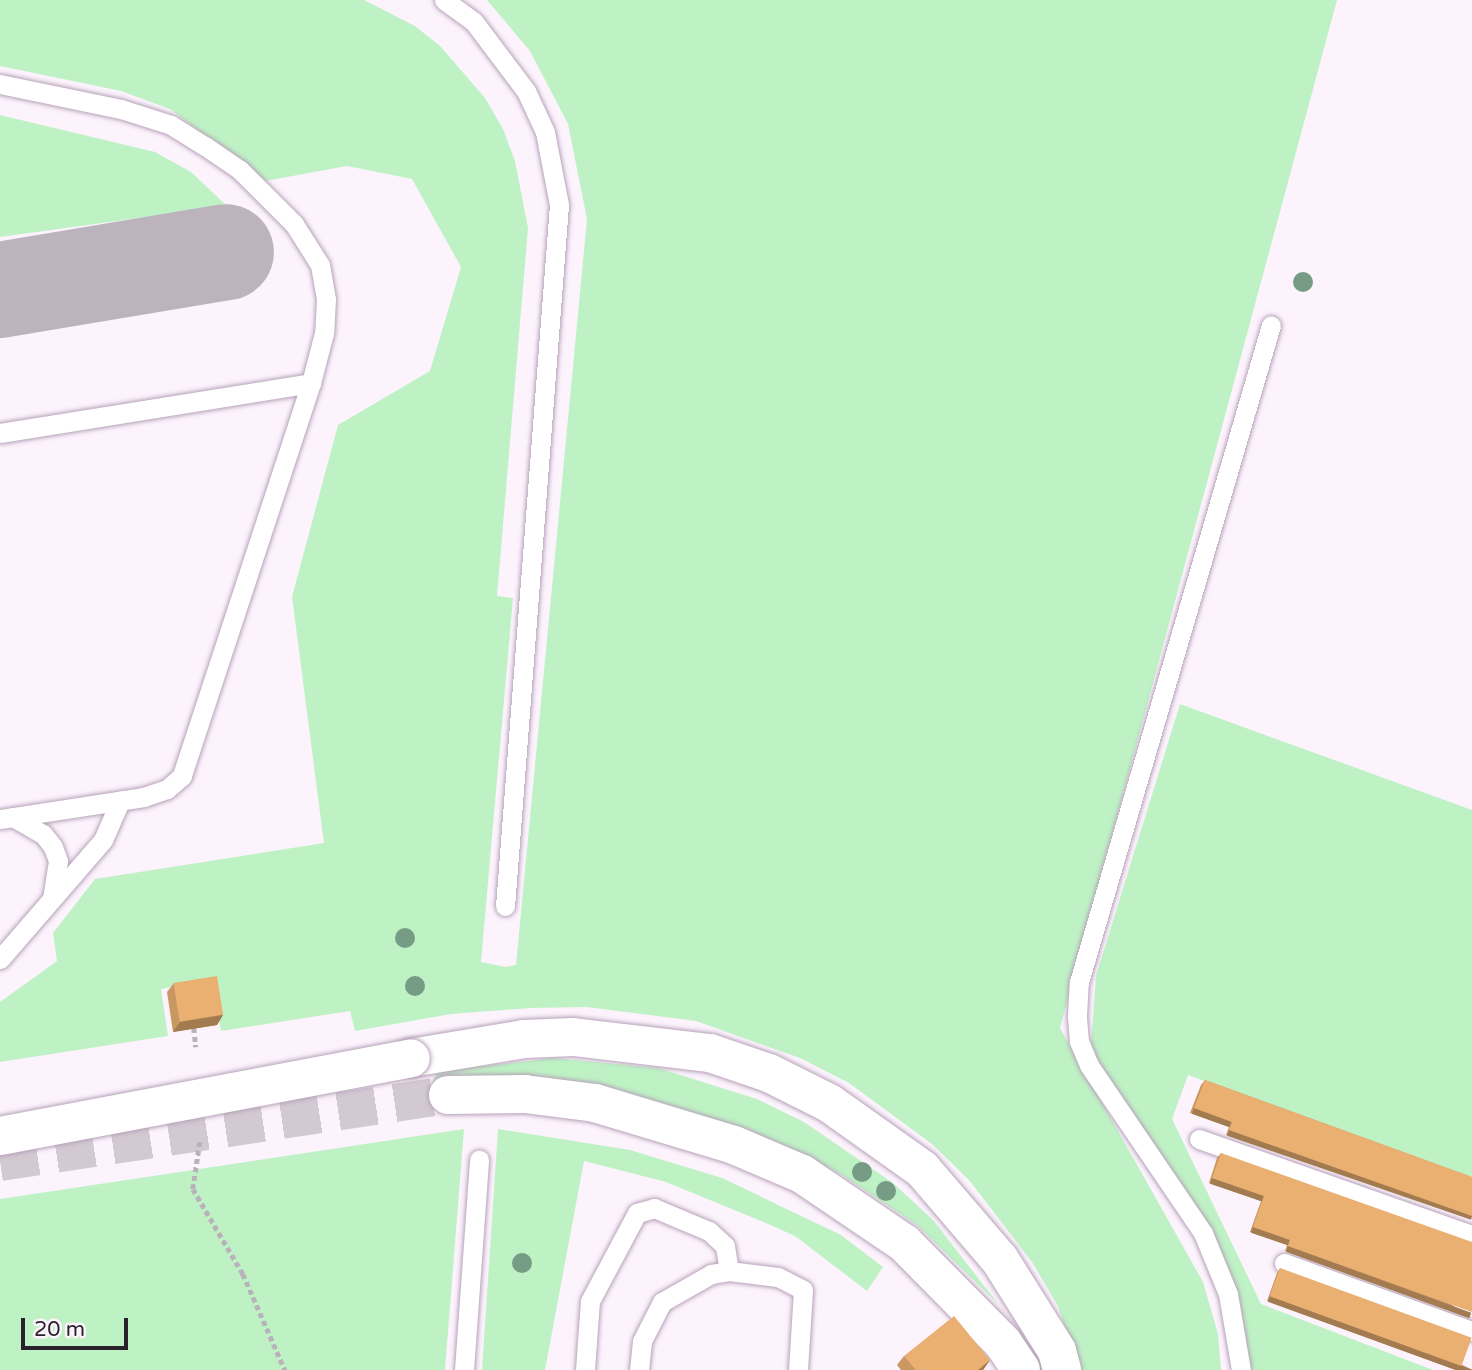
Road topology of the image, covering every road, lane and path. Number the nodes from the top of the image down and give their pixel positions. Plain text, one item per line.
1 (444, 0) edge
2 (0, 84) edge
3 (1271, 325) dead end
4 (311, 383) junction
5 (0, 433) edge
6 (120, 800) junction
7 (6, 818) edge
8 (50, 904) junction
9 (505, 906) dead end
10 (26, 932) junction
11 (0, 936) edge
12 (0, 959) edge
13 (194, 1028) edge
14 (196, 1047) dead end
15 (449, 1095) tunnel mouth
16 (0, 1136) edge
17 (1199, 1139) dead end
18 (200, 1142) dead end
19 (479, 1160) dead end
20 (1472, 1235) edge
21 (1284, 1264) dead end
22 (729, 1271) junction
23 (1472, 1331) edge
24 (285, 1370) edge
25 (464, 1370) edge
26 (585, 1370) edge
27 (639, 1370) edge
28 (798, 1370) edge
29 (1021, 1370) edge
30 (1062, 1370) edge
31 (1241, 1370) edge

1 - 9 lane
2 - 4 lane
3 - 31 lane
4 - 5 lane
4 - 6 lane
6 - 7 lane
6 - 8 lane
7 - 8 lane
8 - 10 lane
10 - 11 lane
10 - 12 lane
13 - 14 path
15 - 29 street
16 - 30 street, bridge
17 - 20 lane
18 - 24 path
19 - 25 lane
21 - 23 lane
22 - 26 lane
22 - 27 lane
22 - 28 lane

